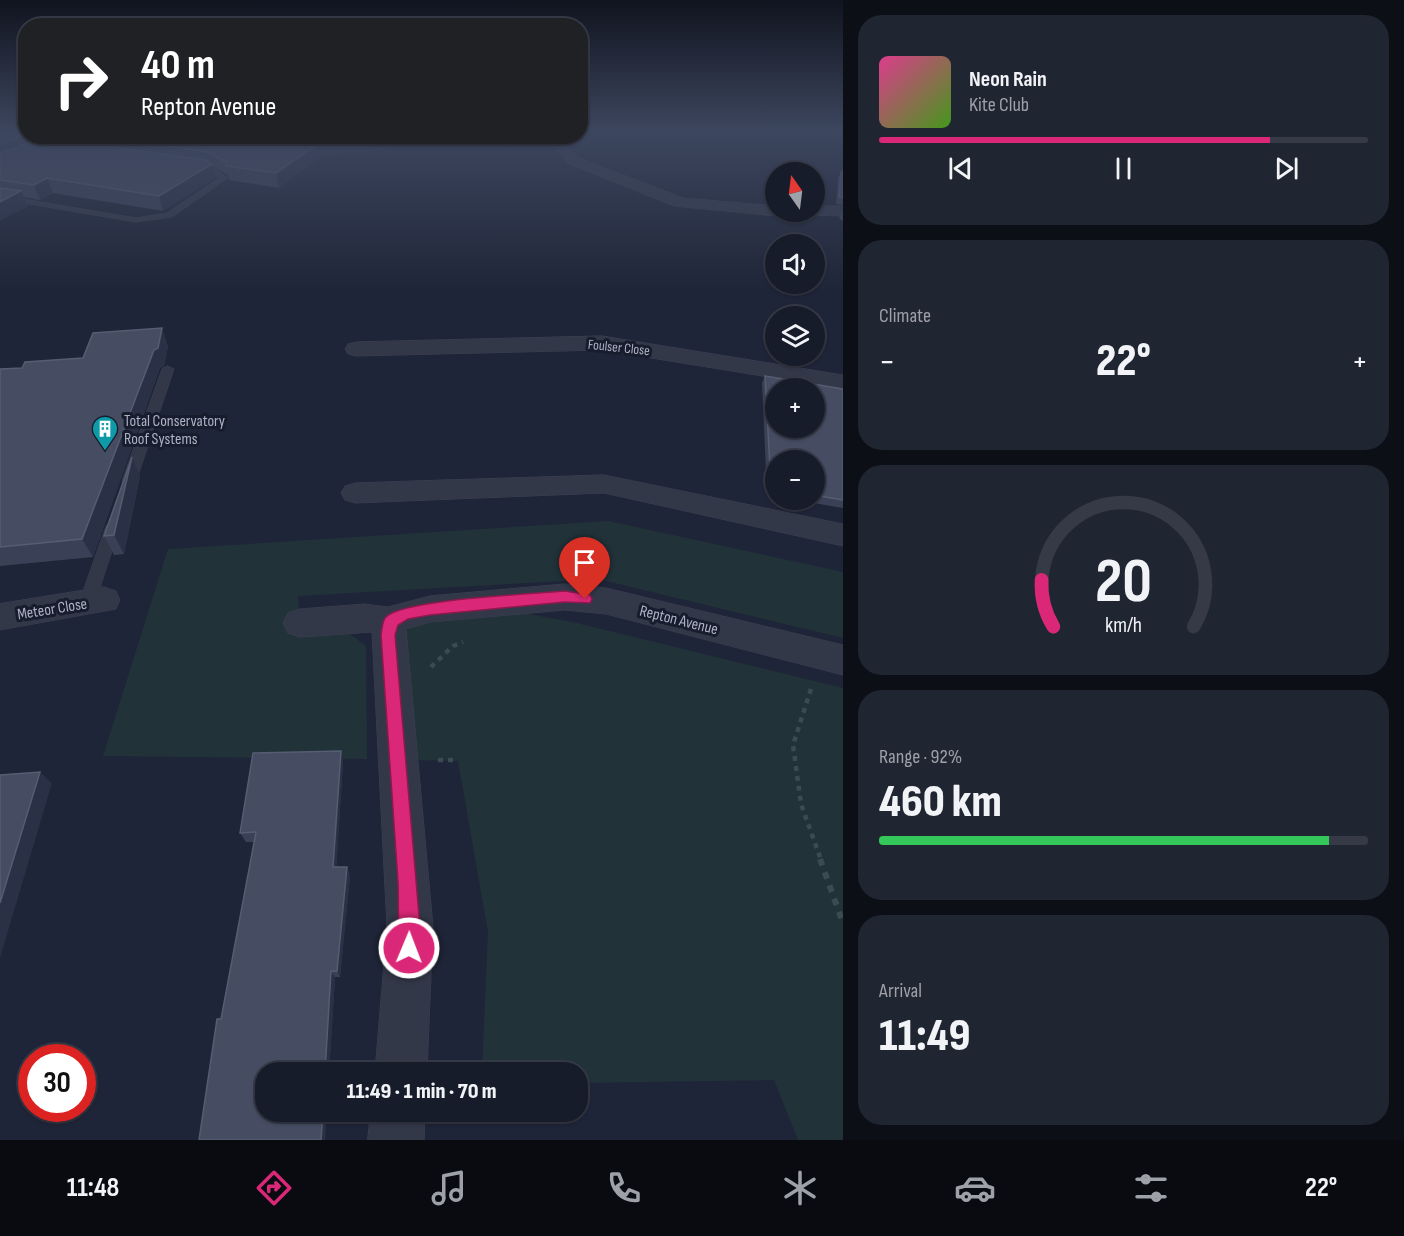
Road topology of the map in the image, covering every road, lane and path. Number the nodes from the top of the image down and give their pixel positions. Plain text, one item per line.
1 (213, 185) edge
2 (635, 185) edge
3 (0, 197) edge
4 (765, 210) edge
5 (825, 211) edge
6 (843, 211) edge
7 (356, 349) dead end
8 (168, 369) dead end
9 (843, 382) edge
10 (355, 493) dead end
11 (124, 496) edge
12 (117, 517) edge
13 (843, 536) edge
14 (96, 601) joint
15 (0, 616) edge
16 (391, 621) junction
17 (300, 623) dead end
18 (464, 642) dead end
19 (810, 652) junction
20 (843, 660) edge
21 (392, 685) junction
22 (843, 923) edge
23 (402, 1062) edge
24 (397, 1122) edge
25 (396, 1140) edge

1 - 3 lane
2 - 4 street
5 - 6 street
7 - 9 street, Foulser Close
8 - 11 lane
10 - 13 street
12 - 14 lane
14 - 15 street, Meteor Close
16 - 17 street, Repton Avenue
16 - 19 street, Repton Avenue
16 - 21 street
18 - 21 path
19 - 20 street, Repton Avenue
19 - 22 path
21 - 23 street
24 - 25 street

